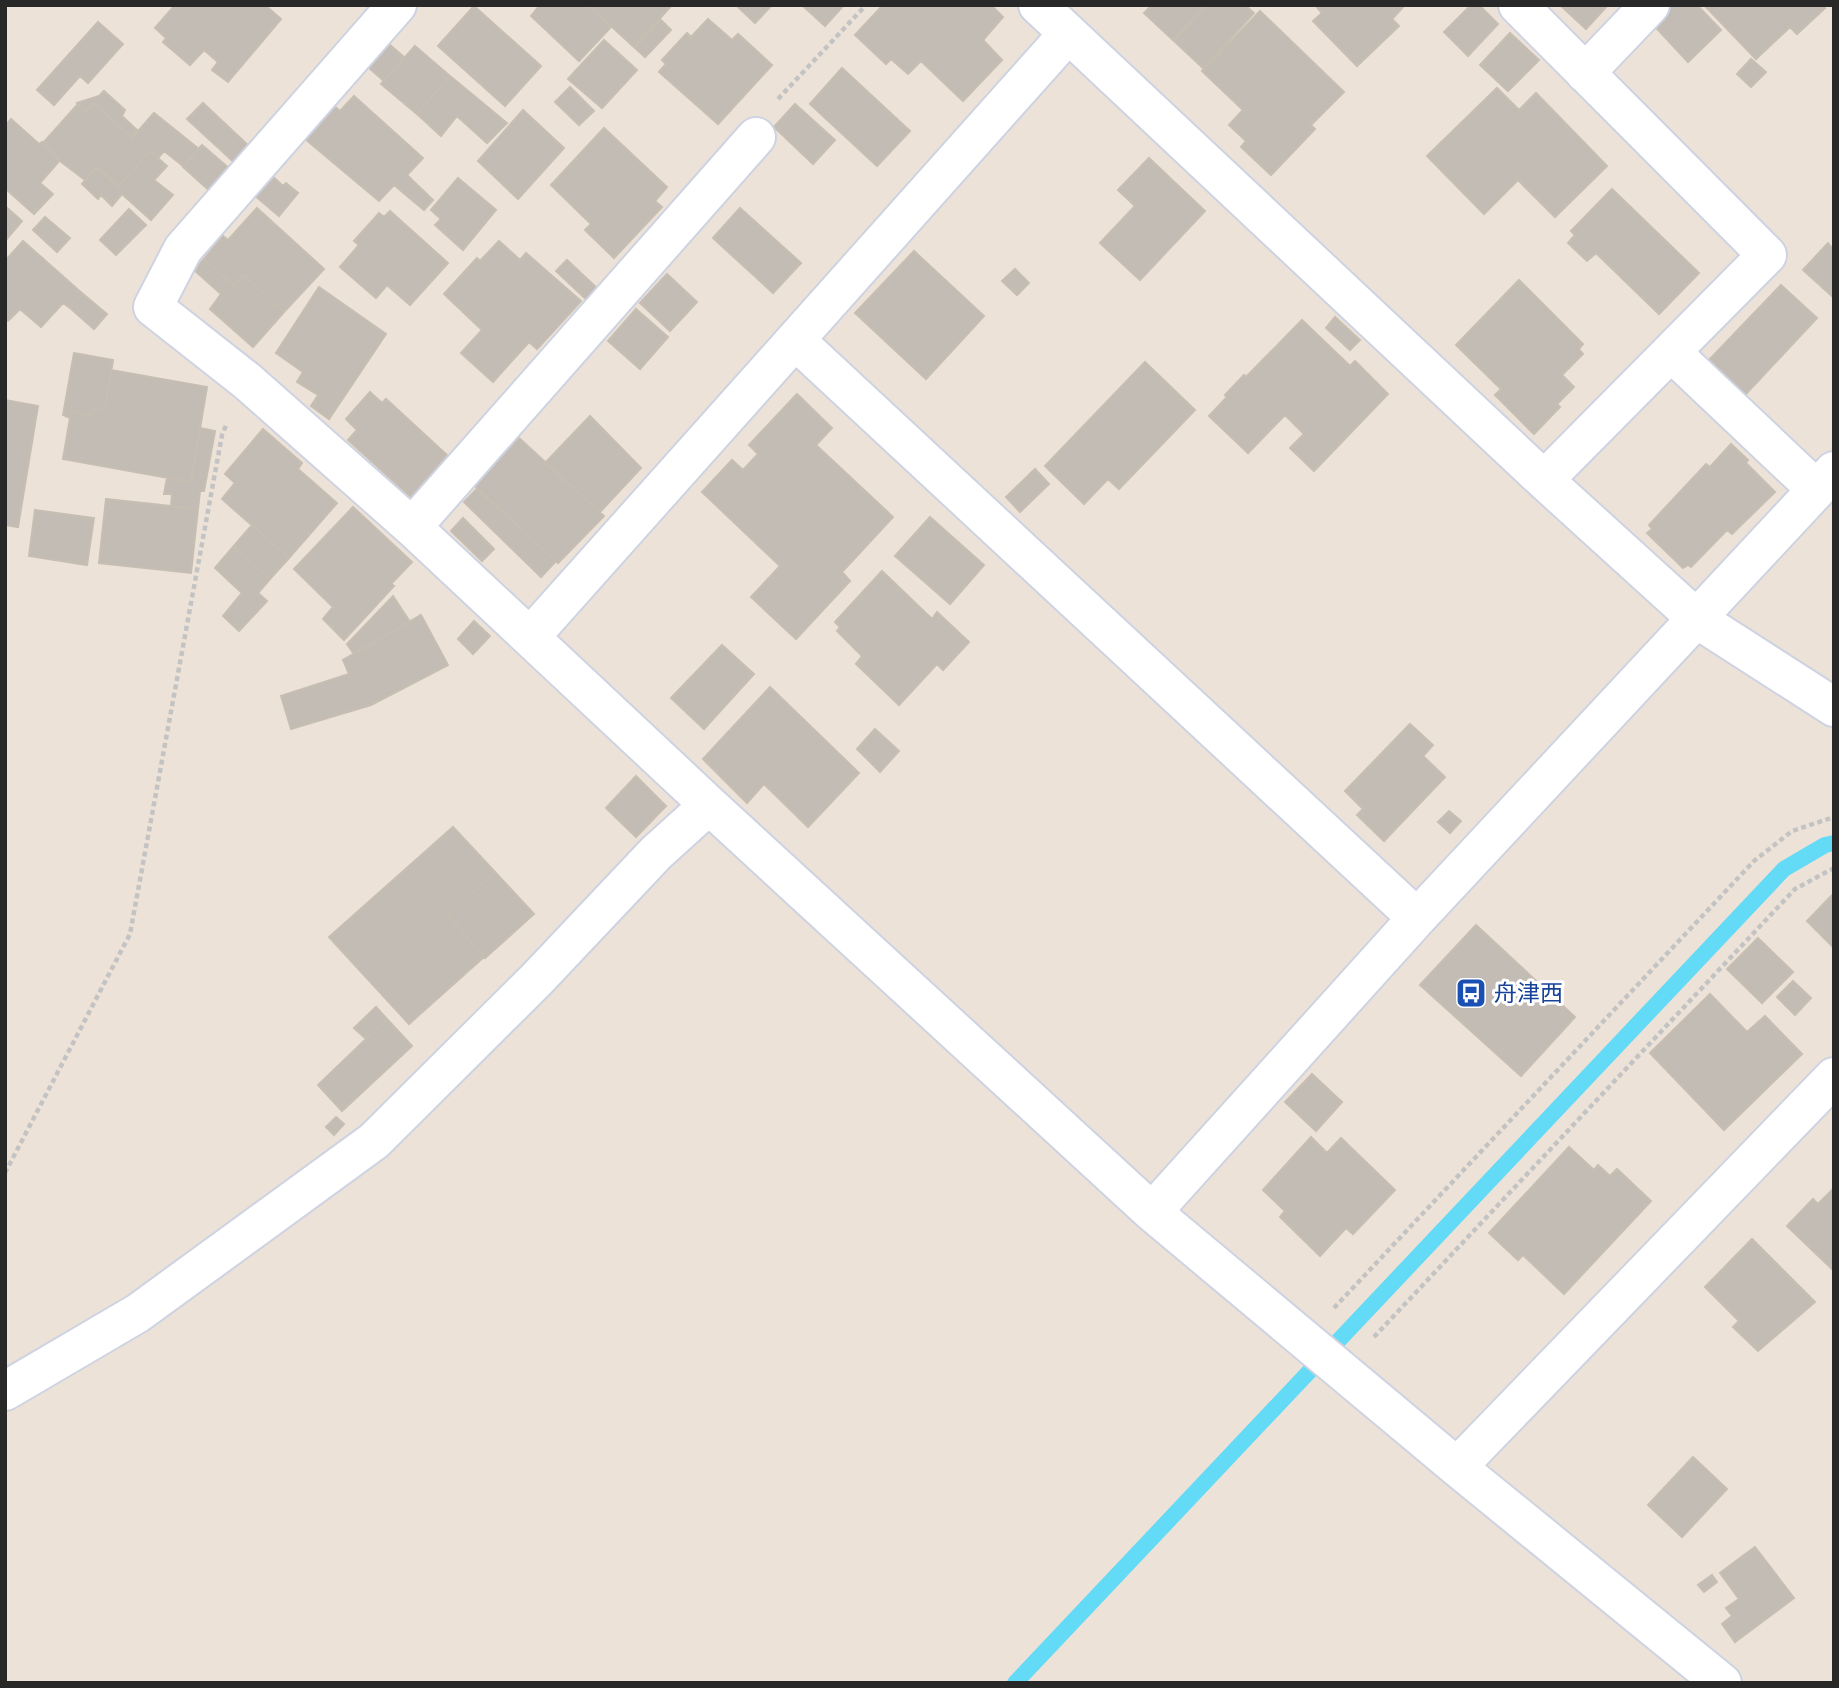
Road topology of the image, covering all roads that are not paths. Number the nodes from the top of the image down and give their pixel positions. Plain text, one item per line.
1 (397, 5) edge
2 (1038, 5) edge
3 (1518, 5) edge
4 (1650, 5) edge
5 (1068, 34) junction
6 (1585, 73) junction
7 (756, 137) road end
8 (795, 341) junction
9 (1671, 352) junction
10 (1544, 480) junction
11 (1825, 480) edge
12 (412, 527) junction
13 (1697, 619) junction
14 (530, 638) junction
15 (1834, 707) edge
16 (709, 805) junction
17 (1417, 918) junction
18 (1834, 1077) edge
19 (1152, 1212) junction
20 (5, 1391) edge
21 (1457, 1467) junction
22 (1722, 1683) edge

1 - 12 street
2 - 5 street
3 - 6 street
4 - 6 street
5 - 8 street
5 - 10 street
6 - 9 street
7 - 12 street
8 - 14 street
8 - 17 street
9 - 10 street
9 - 11 street
10 - 13 street
11 - 13 street
12 - 14 street
13 - 15 street
13 - 17 street
14 - 16 street
16 - 19 street
16 - 20 street
17 - 19 street
18 - 21 street
19 - 21 street
21 - 22 street

